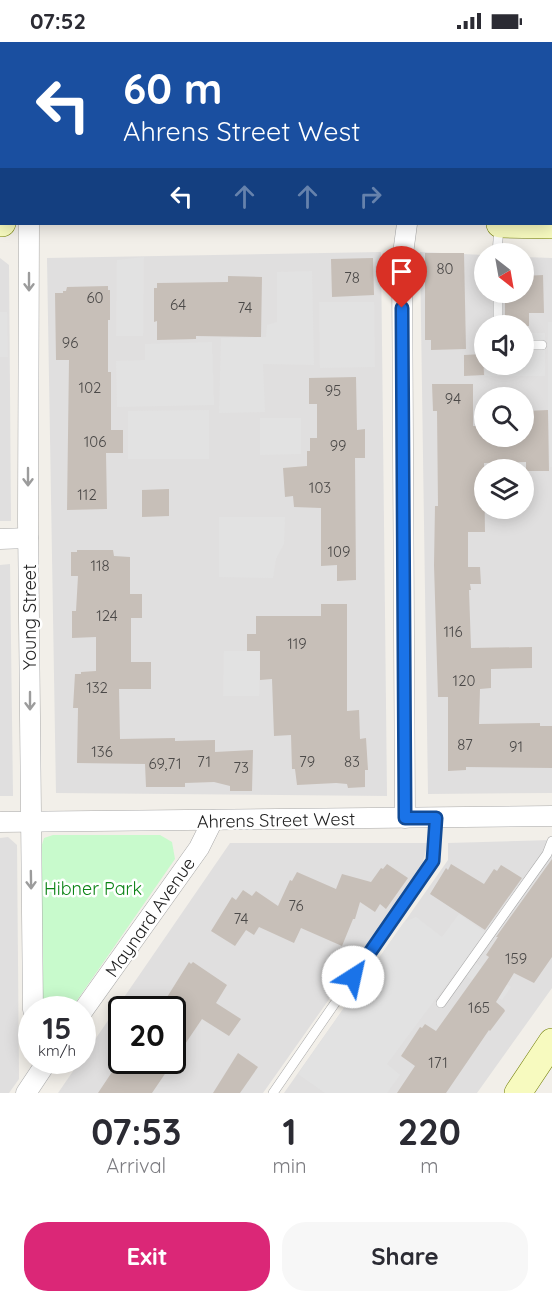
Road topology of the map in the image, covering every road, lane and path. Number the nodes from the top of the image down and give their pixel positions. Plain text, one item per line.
1 (29, 225) edge
2 (406, 225) edge
3 (500, 225) edge
4 (498, 243) edge
5 (534, 345) edge
6 (542, 345) dead end
7 (28, 538) junction
8 (0, 539) edge
9 (552, 816) edge
10 (405, 818) junction
11 (436, 818) junction
12 (213, 820) junction
13 (0, 822) edge
14 (30, 822) junction
15 (552, 842) edge
16 (33, 996) edge
17 (93, 996) edge
18 (441, 1003) dead end
19 (552, 1042) edge
20 (39, 1074) edge
21 (525, 1088) edge
22 (26, 1093) edge
23 (273, 1093) edge

1 -> 7 street, Young Street
2 - 10 street
3 - 4 lane
5 - 6 lane
7 - 8 street
7 -> 14 street, Young Street
9 - 11 street, Ahrens Street West
10 - 11 street, Ahrens Street West
10 - 12 street, Ahrens Street West
11 - 23 lane
12 - 14 street, Ahrens Street West
12 - 17 street, Maynard Avenue
13 - 14 street, Ahrens Street West
14 -> 16 street, Young Street
15 - 18 lane
19 - 21 main road
20 - 22 street

